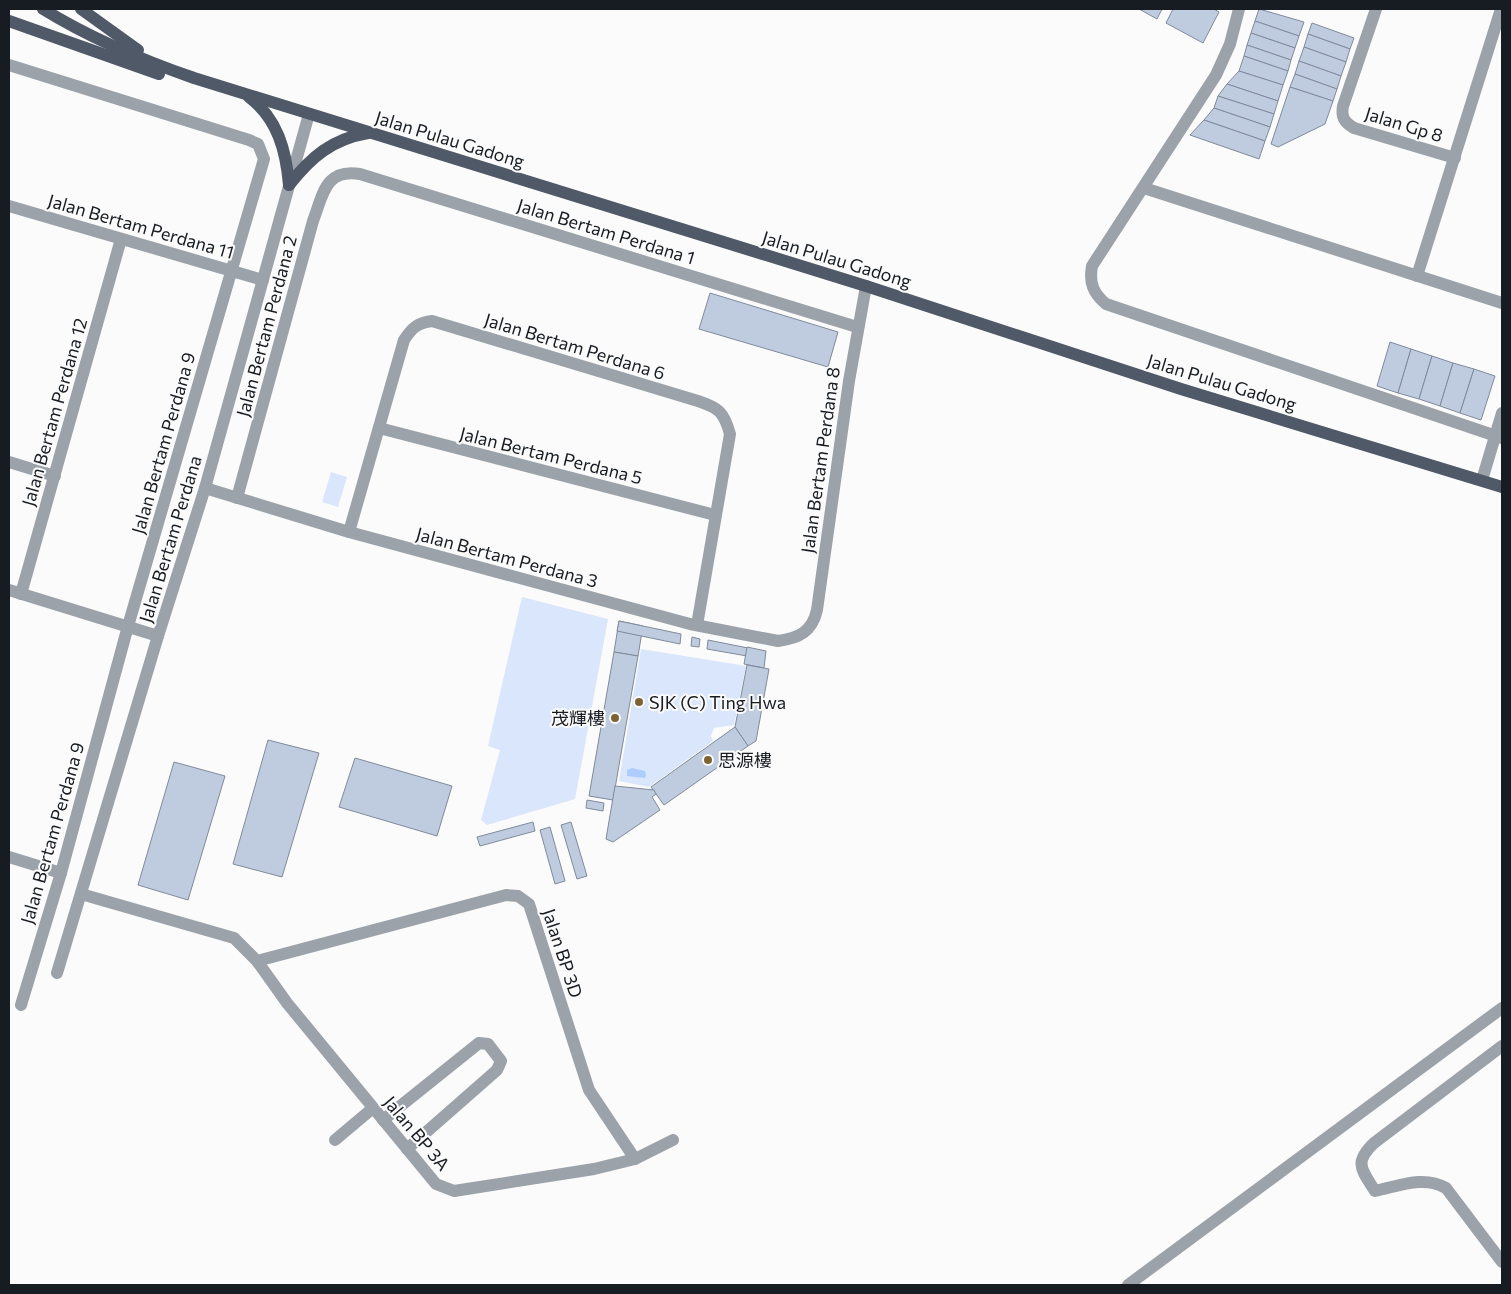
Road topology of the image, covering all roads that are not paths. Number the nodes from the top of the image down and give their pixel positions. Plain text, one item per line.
1 (43, 9) edge
2 (81, 9) edge
3 (1239, 9) edge
4 (1376, 9) edge
5 (1502, 9) edge
6 (9, 21) edge
7 (1499, 28) edge
8 (9, 65) edge
9 (160, 66) junction
10 (194, 78) junction
11 (245, 94) junction
12 (309, 114) junction
13 (370, 132) junction
14 (1454, 158) junction
15 (344, 172) joint
16 (290, 185) junction
17 (1144, 188) junction
18 (9, 206) edge
19 (121, 239) junction
20 (232, 271) junction
21 (1417, 276) junction
22 (263, 280) junction
23 (866, 286) junction
24 (1502, 303) edge
25 (857, 327) junction
26 (1502, 413) edge
27 (379, 428) junction
28 (1499, 437) edge
29 (9, 462) edge
30 (55, 476) junction
31 (1482, 480) junction
32 (1502, 487) edge
33 (205, 488) junction
34 (237, 498) junction
35 (715, 515) junction
36 (349, 532) junction
37 (15, 592) edge
38 (697, 625) junction
39 (128, 626) junction
40 (802, 635) joint
41 (158, 636) junction
42 (9, 857) edge
43 (60, 873) junction
44 (81, 894) junction
45 (257, 961) junction
46 (57, 973) dead end
47 (21, 1004) dead end
48 (1502, 1008) edge
49 (1502, 1046) edge
50 (373, 1108) junction
51 (383, 1120) junction
52 (335, 1140) dead end
53 (673, 1140) dead end
54 (407, 1149) junction
55 (635, 1159) junction
56 (1502, 1262) edge
57 (1128, 1285) edge

1 - 9 main road, Jalan Pulau Gadong
2 - 9 main road, Jalan Pulau Gadong
3 - 17 street
4 - 14 street, Jalan Gp 8
5 - 7 street
6 - 10 main road
7 - 14 street
8 - 20 street, Jalan Bertam Perdana 9
9 - 10 main road, Jalan Pulau Gadong
10 - 11 main road, Jalan Pulau Gadong
11 - 12 main road, Jalan Pulau Gadong
11 - 16 main road
12 - 13 main road, Jalan Pulau Gadong
12 - 16 street, Jalan Bertam Perdana
13 - 16 main road
13 - 23 main road, Jalan Pulau Gadong
14 - 21 street
15 - 25 street, Jalan Bertam Perdana 1
15 - 34 street, Jalan Bertam Perdana 2
16 - 22 street, Jalan Bertam Perdana
17 - 21 street
17 - 28 street
18 - 19 street, Jalan Bertam Perdana 11
19 - 20 street, Jalan Bertam Perdana 11
19 - 30 street, Jalan Bertam Perdana 12
20 - 22 street, Jalan Bertam Perdana 11
20 - 39 street, Jalan Bertam Perdana 9
21 - 24 street
22 - 33 street, Jalan Bertam Perdana
23 - 25 street, Jalan Bertam Perdana 8
23 - 31 main road, Jalan Pulau Gadong
25 - 40 street, Jalan Bertam Perdana 8
26 - 28 street
27 - 35 street, Jalan Bertam Perdana 5
27 - 35 street, Jalan Bertam Perdana 6
27 - 36 street
28 - 31 street
29 - 30 street
30 - 37 street, Jalan Bertam Perdana 12
31 - 32 main road, Jalan Pulau Gadong
33 - 34 street, Jalan Bertam Perdana 3
33 - 41 street, Jalan Bertam Perdana
34 - 36 street, Jalan Bertam Perdana 3
35 - 38 street
36 - 38 street, Jalan Bertam Perdana 3
37 - 39 street
38 - 40 street, Jalan Bertam Perdana 3
39 - 41 street
39 - 43 street, Jalan Bertam Perdana 9
41 - 44 street, Jalan Bertam Perdana
42 - 43 street
43 - 47 street, Jalan Bertam Perdana 9
44 - 45 street, Jalan BP 3A
44 - 46 street, Jalan Bertam Perdana
45 - 50 street, Jalan BP 3A
45 - 55 street, Jalan BP 3D
48 - 57 street
49 - 56 street
50 - 51 street, Jalan BP 3A
50 - 52 street
51 - 54 street, Jalan BP 3A
51 - 54 street
53 - 55 street, Jalan BP 3A
54 - 55 street, Jalan BP 3A

